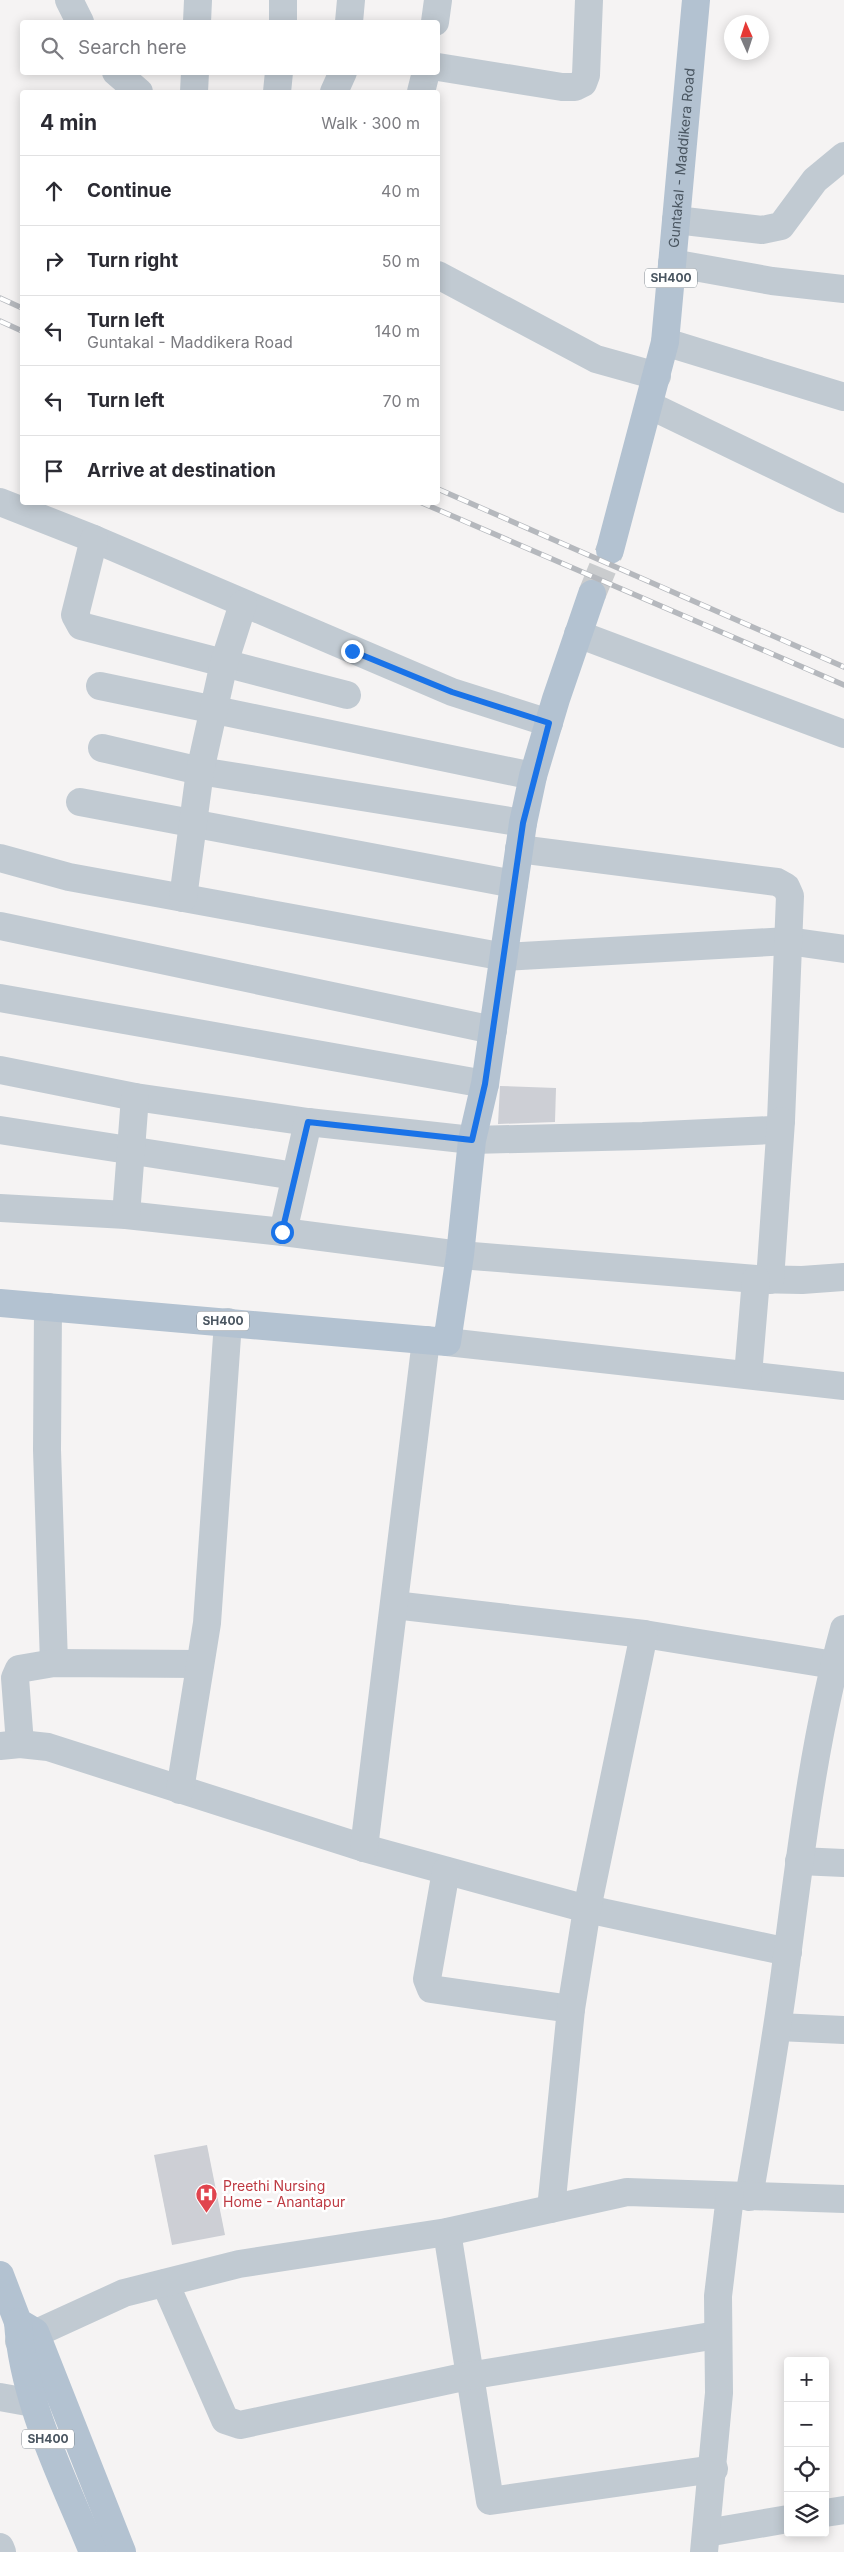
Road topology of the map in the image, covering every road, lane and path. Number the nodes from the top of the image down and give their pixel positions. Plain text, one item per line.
1 (69, 0) edge
2 (198, 0) edge
3 (283, 0) edge
4 (351, 0) edge
5 (438, 0) edge
6 (589, 0) edge
7 (694, 0) edge
8 (79, 20) edge
9 (197, 20) edge
10 (283, 20) edge
11 (349, 20) edge
12 (435, 20) edge
13 (440, 67) edge
14 (119, 75) edge
15 (194, 75) edge
16 (279, 75) edge
17 (342, 75) edge
18 (425, 75) edge
19 (136, 90) edge
20 (194, 90) edge
21 (277, 90) edge
22 (335, 90) edge
23 (422, 90) edge
24 (844, 156) edge
25 (676, 220) junction
26 (672, 263) junction
27 (440, 276) edge
28 (844, 289) edge
29 (665, 342) junction
30 (657, 376) junction
31 (844, 397) edge
32 (649, 405) junction
33 (844, 499) edge
34 (0, 502) edge
35 (94, 539) junction
36 (610, 550) tunnel mouth
37 (592, 594) tunnel mouth
38 (243, 604) junction
39 (578, 634) junction
40 (224, 663) junction
41 (100, 686) dead end
42 (347, 695) dead end
43 (214, 709) junction
44 (549, 723) junction
45 (844, 734) edge
46 (102, 748) dead end
47 (200, 771) junction
48 (533, 776) junction
49 (80, 802) dead end
50 (193, 824) junction
51 (521, 836) junction
52 (0, 858) edge
53 (514, 884) junction
54 (183, 898) junction
55 (0, 926) edge
56 (788, 941) junction
57 (844, 949) edge
58 (505, 957) junction
59 (0, 998) edge
60 (494, 1030) junction
61 (0, 1070) edge
62 (485, 1084) junction
63 (135, 1097) junction
64 (781, 1121) junction
65 (308, 1122) junction
66 (0, 1130) edge
67 (472, 1140) junction
68 (131, 1149) junction
69 (295, 1176) junction
70 (0, 1208) edge
71 (126, 1215) junction
72 (282, 1232) junction
73 (460, 1255) junction
74 (844, 1277) edge
75 (763, 1279) junction
76 (0, 1303) edge
77 (48, 1307) junction
78 (228, 1322) junction
79 (436, 1341) junction
80 (748, 1375) junction
81 (844, 1386) edge
82 (394, 1605) junction
83 (844, 1629) edge
84 (644, 1634) junction
85 (54, 1663) junction
86 (200, 1664) junction
87 (834, 1665) junction
88 (835, 1707) edge
89 (10, 1745) edge
90 (180, 1790) junction
91 (364, 1848) junction
92 (799, 1861) junction
93 (844, 1863) edge
94 (446, 1871) junction
95 (587, 1910) junction
96 (788, 1952) junction
97 (572, 2009) junction
98 (778, 2027) junction
99 (844, 2030) edge
100 (740, 2196) junction
101 (844, 2199) edge
102 (551, 2209) junction
103 (447, 2232) junction
104 (0, 2275) edge
105 (165, 2283) junction
106 (17, 2323) edge
107 (717, 2335) junction
108 (468, 2376) junction
109 (0, 2397) edge
110 (33, 2403) junction
111 (714, 2470) junction
112 (844, 2510) edge
113 (829, 2512) edge
114 (784, 2520) edge
115 (705, 2543) edge
116 (0, 2548) edge
117 (2, 2552) edge
118 (93, 2552) edge
119 (122, 2552) edge

1 - 8 street
2 - 9 street
3 - 10 street
4 - 11 street
5 - 12 street
6 - 13 street
7 - 25 main road, Guntakal - Maddikera Road / SH400
14 - 19 street
15 - 20 street
16 - 21 street
17 - 22 street
18 - 23 street
24 - 25 street
25 - 26 main road, Guntakal - Maddikera Road / SH400
26 - 28 street
26 - 29 main road, Guntakal - Maddikera Road / SH400
27 - 30 street
29 - 30 main road, Guntakal - Maddikera Road / SH400
29 - 31 street
30 - 32 main road, Guntakal - Maddikera Road / SH400
32 - 33 street
32 - 36 main road, Guntakal - Maddikera Road / SH400
34 - 35 street
35 - 38 street
35 - 40 street
37 - 39 main road
38 - 40 street
38 - 44 street
39 - 44 main road
39 - 45 street
40 - 42 street
40 - 43 street
41 - 43 street
43 - 47 street
43 - 48 street
44 - 48 main road
46 - 47 street
47 - 50 street
47 - 51 street
48 - 51 main road
49 - 50 street
50 - 53 street
50 - 54 street
51 - 53 main road
51 - 56 street
52 - 54 street
53 - 58 main road
54 - 58 street
55 - 60 street
56 - 57 street
56 - 58 street
56 - 64 street
58 - 60 main road
59 - 62 street
60 - 62 main road
61 - 63 street
62 - 67 main road
63 - 65 street
63 - 68 street
64 - 67 street
64 - 75 street
65 - 67 street
65 - 69 street
66 - 68 street
67 - 73 main road
68 - 69 street
68 - 71 street
69 - 72 street
70 - 71 street
71 - 72 street
72 - 73 street
73 - 75 street
73 - 79 main road
74 - 75 street
75 - 80 street
76 - 77 main road, SH400
77 - 78 main road, SH400
77 - 85 street
78 - 79 main road, SH400
78 - 86 street
79 - 80 street
79 - 82 street
80 - 81 street
82 - 84 street
82 - 91 street
83 - 87 street
84 - 87 street
84 - 95 street
85 - 86 street
85 - 89 street
86 - 90 street
87 - 88 street
88 - 92 street
89 - 90 street
90 - 91 street
91 - 94 street
92 - 93 street
92 - 96 street
94 - 95 street
94 - 97 street
95 - 96 street
95 - 97 street
96 - 98 street
97 - 102 street
98 - 99 street
98 - 100 street
100 - 101 street
100 - 102 street
100 - 107 street
102 - 103 street
103 - 105 street
103 - 108 street
104 - 106 main road, SH400
105 - 106 street
105 - 108 street
106 - 110 main road, SH400
106 - 119 main road, SH400
107 - 108 street
107 - 111 street
108 - 111 street
109 - 110 street
110 - 118 main road, SH400
111 - 115 street
112 - 113 street
114 - 115 street
116 - 117 street

